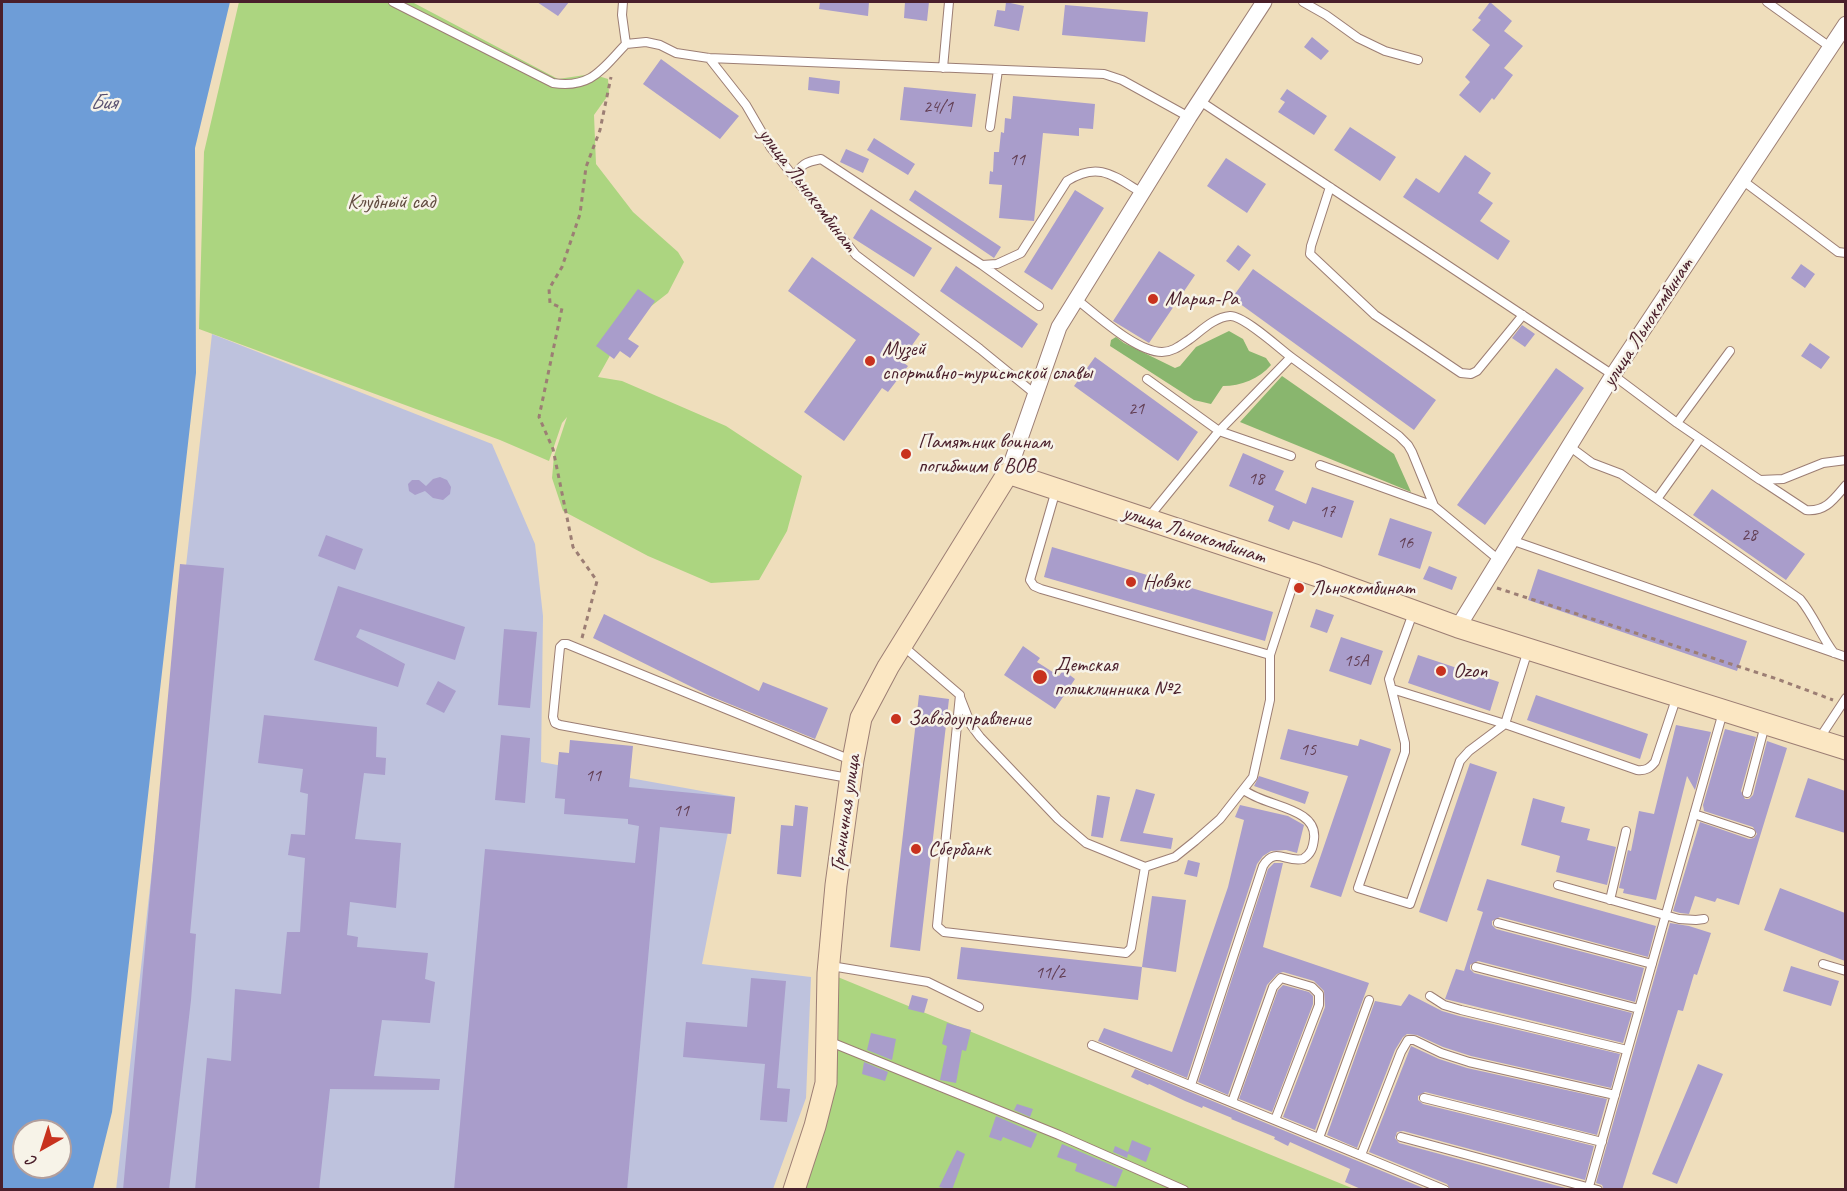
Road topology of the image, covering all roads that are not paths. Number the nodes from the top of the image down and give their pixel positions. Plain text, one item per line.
1 (393, 2) edge
2 (623, 2) edge
3 (949, 2) edge
4 (1264, 2) edge
5 (1303, 2) edge
6 (1767, 2) edge
7 (1845, 24) edge
8 (626, 44) junction
9 (1830, 46) junction
10 (709, 58) junction
11 (1418, 60) dead end
12 (943, 68) junction
13 (998, 70) junction
14 (1200, 101) junction
15 (1189, 117) junction
16 (990, 127) dead end
17 (795, 178) junction
18 (1742, 180) junction
19 (1330, 187) junction
20 (1142, 193) junction
21 (1845, 254) edge
22 (982, 265) junction
23 (1076, 300) junction
24 (1039, 306) dead end
25 (1524, 315) junction
26 (1730, 351) dead end
27 (1291, 357) junction
28 (1613, 375) junction
29 (1147, 379) dead end
30 (1035, 394) junction
31 (1677, 423) junction
32 (1219, 431) junction
33 (1700, 439) junction
34 (1569, 446) junction
35 (1291, 456) dead end
36 (1845, 460) edge
37 (1320, 465) dead end
38 (1008, 473) junction
39 (1760, 480) junction
40 (1845, 485) edge
41 (1056, 489) junction
42 (1657, 499) junction
43 (1434, 506) junction
44 (1147, 519) junction
45 (1511, 540) junction
46 (1499, 560) junction
47 (1298, 570) junction
48 (1414, 611) junction
49 (1458, 627) junction
50 (902, 645) junction
51 (1528, 649) junction
52 (1835, 654) junction
53 (1270, 655) junction
54 (1845, 657) edge
55 (1392, 689) junction
56 (960, 695) junction
57 (1677, 696) junction
58 (1844, 701) edge
59 (1723, 711) junction
60 (1504, 724) junction
61 (1766, 724) junction
62 (1818, 741) junction
63 (1845, 749) edge
64 (852, 769) junction
65 (1244, 790) junction
66 (1748, 793) dead end
67 (1694, 814) junction
68 (1626, 831) dead end
69 (1751, 833) dead end
70 (1145, 867) junction
71 (1558, 885) dead end
72 (1610, 900) junction
73 (1666, 915) junction
74 (1704, 919) dead end
75 (1498, 922) dead end
76 (1652, 964) junction
77 (1823, 964) dead end
78 (829, 965) junction
79 (1476, 967) dead end
80 (1845, 971) edge
81 (1430, 996) dead end
82 (1369, 1000) dead end
83 (979, 1007) dead end
84 (1639, 1009) junction
85 (827, 1041) junction
86 (1092, 1046) dead end
87 (1628, 1050) junction
88 (1191, 1085) junction
89 (1615, 1095) junction
90 (1424, 1098) dead end
91 (1232, 1102) junction
92 (1275, 1120) junction
93 (1401, 1137) dead end
94 (1318, 1138) junction
95 (1602, 1142) junction
96 (1361, 1155) junction
97 (1592, 1189) edge
98 (794, 1190) edge
99 (1184, 1190) edge
100 (1445, 1190) edge

1 - 8 lane
2 - 8 lane
3 - 12 lane
4 - 14 street
5 - 11 lane
6 - 9 lane
7 - 9 street, улица Льнокомбинат
8 - 10 lane
9 - 18 street, улица Льнокомбинат
10 - 12 lane
10 - 17 lane, улица Льнокомбинат
12 - 13 lane
13 - 15 lane
13 - 16 lane
14 - 15 street
14 - 19 lane
15 - 20 street
17 - 22 lane
17 - 30 lane, улица Льнокомбинат
18 - 21 lane
18 - 28 street, улица Льнокомбинат
19 - 25 lane
19 - 25 lane
20 - 22 lane
20 - 23 street
22 - 24 lane
23 - 27 lane
23 - 30 street
25 - 28 lane
26 - 31 lane
27 - 32 lane
27 - 43 lane
28 - 31 lane
28 - 34 street, улица Льнокомбинат
29 - 32 lane
30 - 38 street
31 - 33 lane
32 - 35 lane
32 - 44 lane
33 - 39 lane
33 - 42 lane
34 - 42 lane
34 - 45 street, улица Льнокомбинат
36 - 39 lane
37 - 43 lane
38 - 41 street, улица Льнокомбинат
38 - 50 street, Граничная улица
39 - 40 lane
41 - 44 street, улица Льнокомбинат
41 - 53 lane
42 - 52 lane
43 - 46 lane
44 - 47 street, улица Льнокомбинат
45 - 46 street, улица Льнокомбинат
45 - 52 lane
46 - 49 street, улица Льнокомбинат
47 - 48 street, улица Льнокомбинат
47 - 53 lane
48 - 49 street, улица Льнокомбинат
48 - 55 lane
49 - 51 street, улица Льнокомбинат
50 - 56 lane
50 - 64 street, Граничная улица
51 - 57 street, улица Льнокомбинат
51 - 60 lane
52 - 54 lane
53 - 65 lane
55 - 60 lane
55 - 60 lane
56 - 70 lane
56 - 70 lane
57 - 59 street, улица Льнокомбинат
57 - 60 lane
58 - 62 lane
59 - 61 street, улица Льнокомбинат
59 - 67 lane
61 - 62 street, улица Льнокомбинат
61 - 66 lane
62 - 63 street, улица Льнокомбинат
64 - 64 lane
64 - 78 street, Граничная улица
65 - 70 lane
65 - 88 lane
67 - 69 lane
67 - 73 lane
68 - 72 lane
71 - 72 lane
72 - 73 lane
73 - 74 lane
73 - 76 lane
75 - 76 lane
76 - 84 lane
77 - 80 lane
78 - 83 lane
78 - 85 street, Граничная улица
79 - 84 lane
81 - 87 lane
82 - 94 lane
84 - 87 lane
85 - 98 street, Граничная улица
85 - 99 lane
86 - 88 lane
87 - 89 lane
88 - 91 lane
89 - 95 lane
89 - 96 lane
90 - 95 lane
91 - 92 lane
91 - 92 lane
92 - 94 lane
93 - 97 lane
94 - 96 lane
95 - 97 lane
96 - 100 lane

